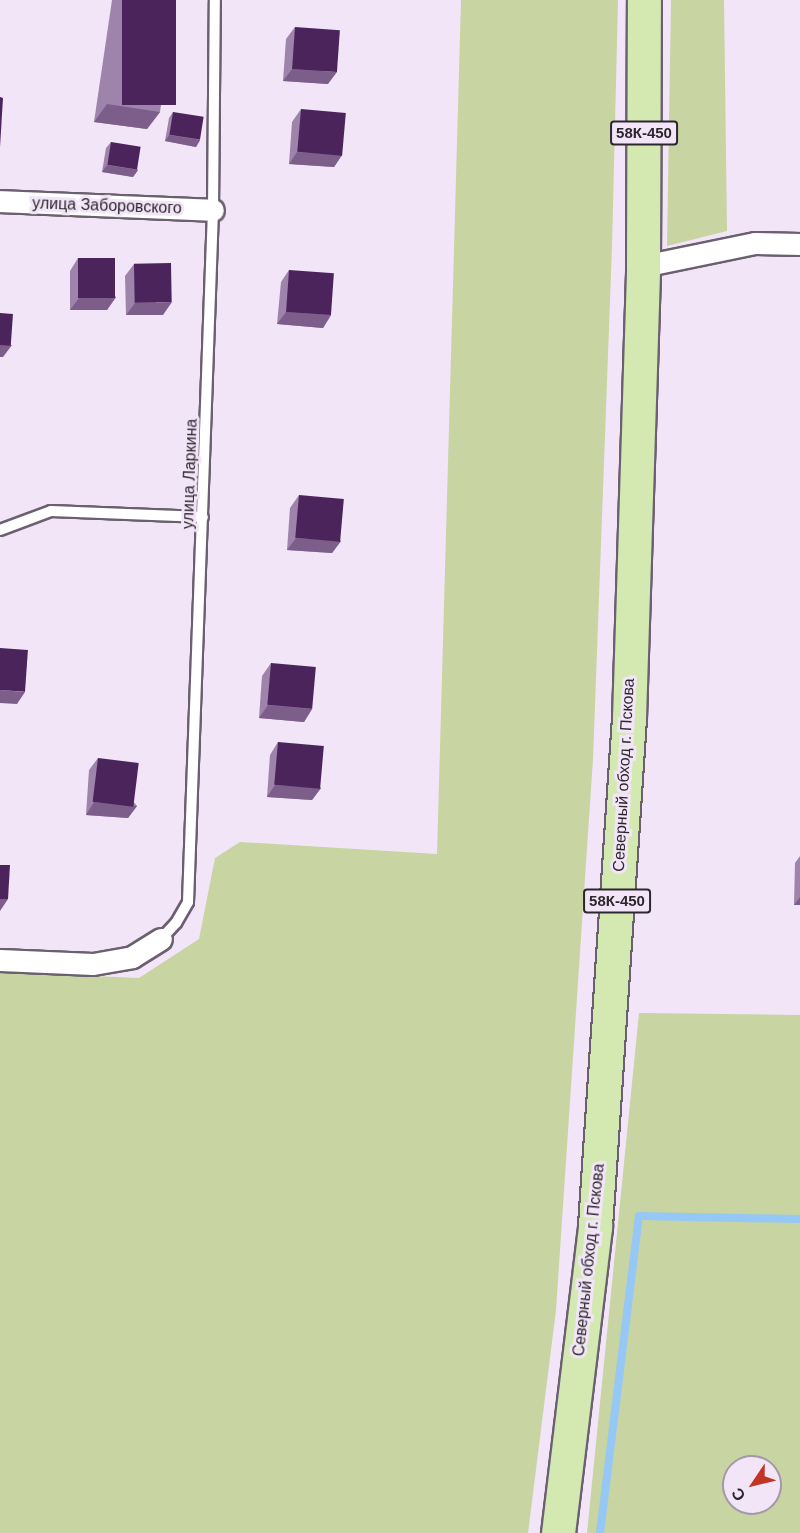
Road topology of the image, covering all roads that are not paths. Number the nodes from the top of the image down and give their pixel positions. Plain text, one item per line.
1 (215, 0) edge
2 (644, 0) edge
3 (0, 201) edge
4 (213, 210) junction
5 (800, 244) edge
6 (643, 266) junction
7 (203, 517) junction
8 (0, 530) edge
9 (160, 939) joint
10 (0, 960) edge
11 (558, 1533) edge

1 - 4 lane, улица Ларкина
2 - 6 highway, 58К-450
3 - 4 street, улица Заборовского
4 - 7 lane, улица Ларкина
5 - 6 street
6 - 11 highway, Северный обход г. Пскова / 58К-450
7 - 8 lane
7 - 9 lane, улица Ларкина
9 - 10 street

